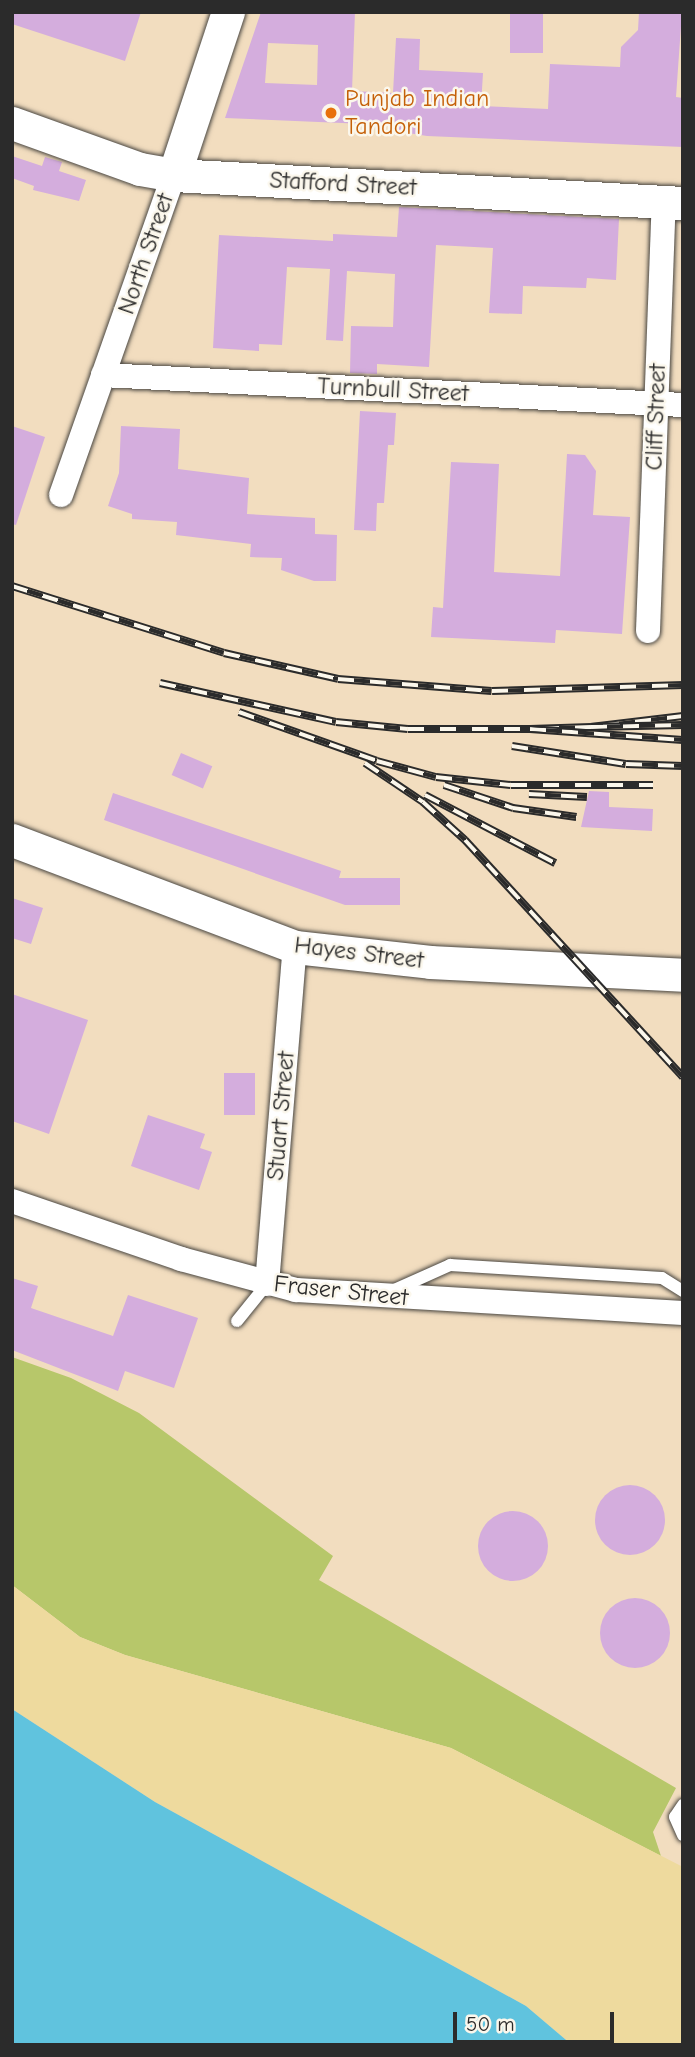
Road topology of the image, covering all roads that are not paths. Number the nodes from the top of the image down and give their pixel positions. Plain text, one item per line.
1 (229, 12) edge
2 (12, 123) edge
3 (174, 175) junction
4 (673, 202) edge
5 (103, 375) junction
6 (656, 404) junction
7 (683, 405) edge
8 (61, 495) dead end
9 (648, 632) dead end
10 (12, 840) edge
11 (295, 947) junction
12 (683, 975) edge
13 (12, 1201) edge
14 (267, 1284) junction
15 (683, 1291) edge
16 (379, 1297) junction
17 (683, 1313) edge
18 (237, 1321) dead end
19 (683, 1805) edge
20 (683, 1835) edge

1 - 3 main road, North Street
2 - 3 main road, Stafford Street
3 - 4 main road, Stafford Street
3 - 5 street, North Street
4 - 6 street, Cliff Street
5 - 6 street, Turnbull Street
5 - 8 street, North Street
6 - 7 street, Turnbull Street
6 - 9 street, Cliff Street
10 - 11 main road, Hayes Street
11 - 12 main road, Hayes Street
11 - 14 street, Stuart Street
13 - 14 street, Fraser Street
14 - 16 street, Fraser Street
14 - 18 lane
15 - 16 lane
16 - 17 street, Fraser Street
19 - 20 lane

